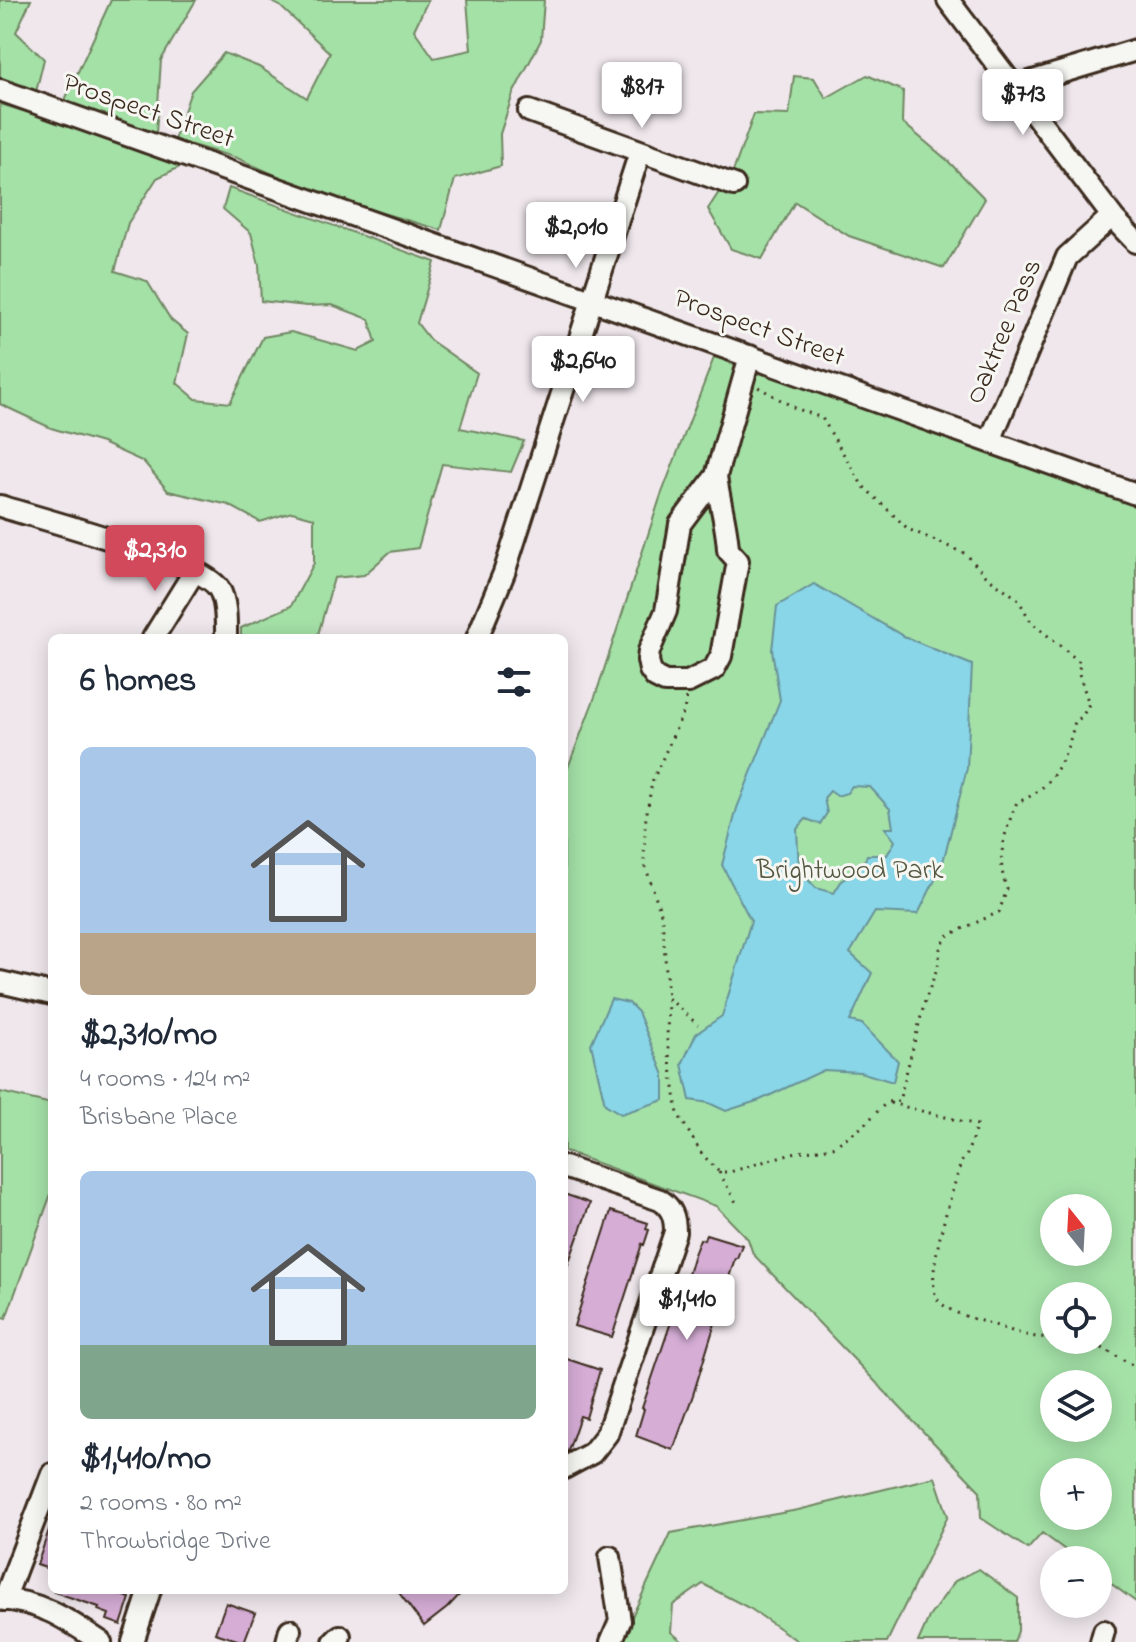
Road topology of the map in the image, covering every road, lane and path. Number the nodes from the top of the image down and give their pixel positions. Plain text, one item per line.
1 (948, 0) edge
2 (1136, 50) edge
3 (1013, 87) junction
4 (0, 90) edge
5 (532, 112) dead end
6 (640, 152) junction
7 (734, 185) dead end
8 (1112, 216) junction
9 (1136, 242) edge
10 (594, 300) junction
11 (750, 356) junction
12 (743, 379) junction
13 (990, 441) junction
14 (716, 476) junction
15 (1136, 494) edge
16 (0, 506) edge
17 (194, 572) junction
18 (155, 634) edge
19 (226, 634) edge
20 (479, 634) edge
21 (688, 682) junction
22 (0, 982) edge
23 (48, 987) edge
24 (668, 998) junction
25 (698, 1025) dead end
26 (887, 1102) junction
27 (568, 1168) edge
28 (719, 1172) junction
29 (737, 1204) dead end
30 (1040, 1336) edge
31 (1112, 1354) edge
32 (1136, 1367) edge
33 (568, 1466) edge
34 (48, 1484) edge
35 (610, 1557) dead end
36 (149, 1594) edge
37 (2, 1600) edge
38 (101, 1642) edge
39 (133, 1642) edge
40 (611, 1642) edge

1 - 3 street
2 - 3 street
3 - 8 street
4 - 10 street, Prospect Street
5 - 6 street
6 - 7 street
6 - 10 street
8 - 9 street
8 - 13 street, Oaktree Pass
10 - 11 street, Prospect Street
10 - 20 street
11 - 12 street
11 - 13 street, Prospect Street
12 - 14 street
12 - 26 path
13 - 15 street, Prospect Street
14 - 21 street
14 - 21 street
16 - 17 street
17 - 18 street
17 - 19 street
21 - 24 path
22 - 23 street
24 - 25 path
24 - 28 path
26 - 28 path
26 - 30 path
27 - 33 street
28 - 29 path
31 - 32 path
34 - 37 street
35 - 40 street
36 - 39 street
37 - 38 street

